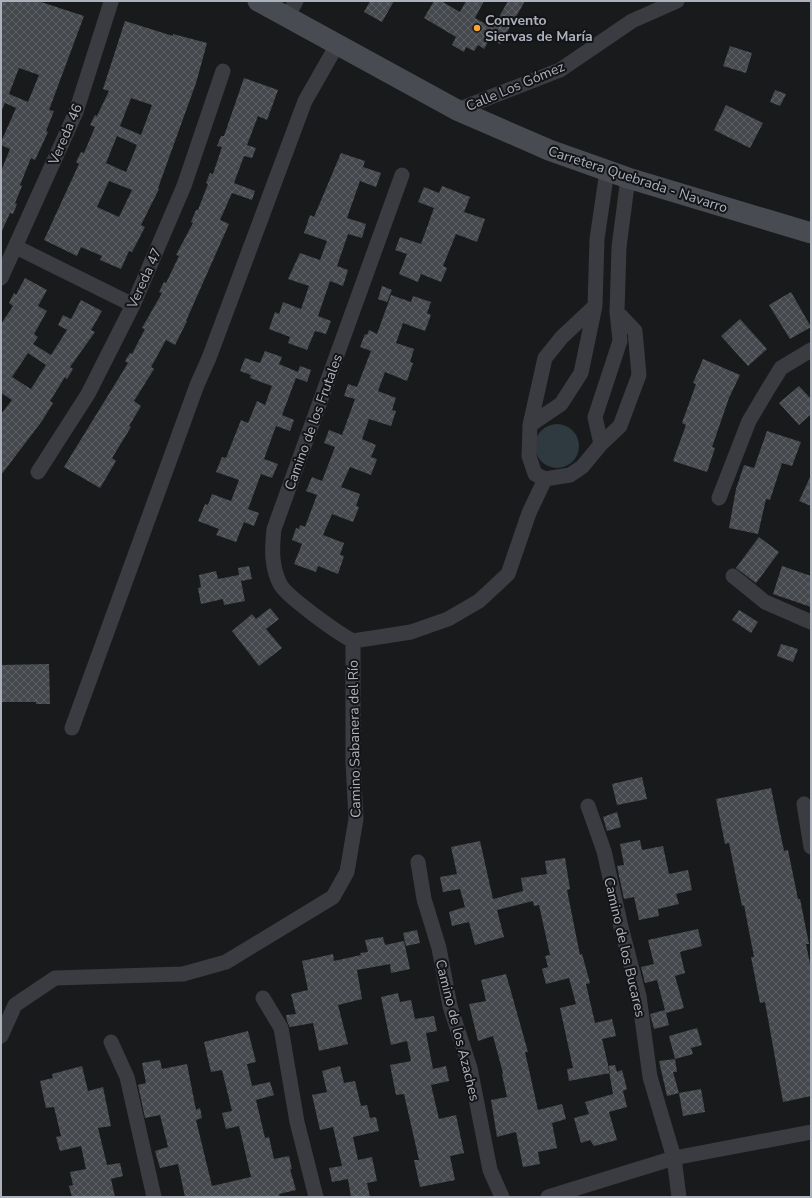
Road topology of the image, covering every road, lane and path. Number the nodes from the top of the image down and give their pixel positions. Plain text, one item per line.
1 (258, 1) edge
2 (677, 1) edge
3 (111, 2) dead end
4 (292, 9) edge
5 (337, 45) junction
6 (223, 71) dead end
7 (457, 110) junction
8 (607, 171) junction
9 (402, 175) dead end
10 (628, 178) junction
11 (811, 233) edge
12 (16, 247) junction
13 (5, 259) edge
14 (1, 278) edge
15 (133, 305) junction
16 (595, 306) junction
17 (617, 312) junction
18 (811, 350) edge
19 (530, 424) junction
20 (601, 444) junction
21 (38, 472) dead end
22 (545, 479) junction
23 (720, 498) dead end
24 (733, 576) dead end
25 (811, 622) edge
26 (353, 640) junction
27 (72, 728) dead end
28 (804, 804) dead end
29 (588, 806) dead end
30 (811, 847) edge
31 (418, 862) dead end
32 (262, 998) dead end
33 (1, 1036) edge
34 (111, 1042) dead end
35 (811, 1132) edge
36 (674, 1158) junction
37 (154, 1197) edge
38 (316, 1197) edge
39 (502, 1197) edge
40 (548, 1197) edge
41 (679, 1197) edge

1 - 4 street, Carretera Quebrada - Navarro
2 - 7 street, Calle Los Gómez
3 - 12 street, Vereda 46
4 - 5 street, Carretera Quebrada - Navarro
5 - 7 street, Carretera Quebrada - Navarro
5 - 27 street
6 - 15 street, Vereda 47
7 - 8 street, Carretera Quebrada - Navarro
8 - 10 street, Carretera Quebrada - Navarro
8 - 16 street
9 - 26 street, Camino de los Frutales
10 - 11 street, Carretera Quebrada - Navarro
10 - 17 street
12 - 13 street, Vereda 46
12 - 15 street
13 - 14 street, Vereda 46
15 - 21 street, Vereda 47
16 - 19 street
16 - 19 street
17 - 20 street
17 - 20 street
18 - 23 street
19 - 22 street
20 - 22 street
22 - 26 street, Camino Sabanera del Río
24 - 25 street
26 - 33 street, Camino Sabanera del Río
28 - 30 street
29 - 36 street, Camino de los Bucares
31 - 39 street, Camino de los Azaches
32 - 38 street
34 - 37 street
35 - 36 street
36 - 40 street
36 - 41 street, Camino de los Bucares

